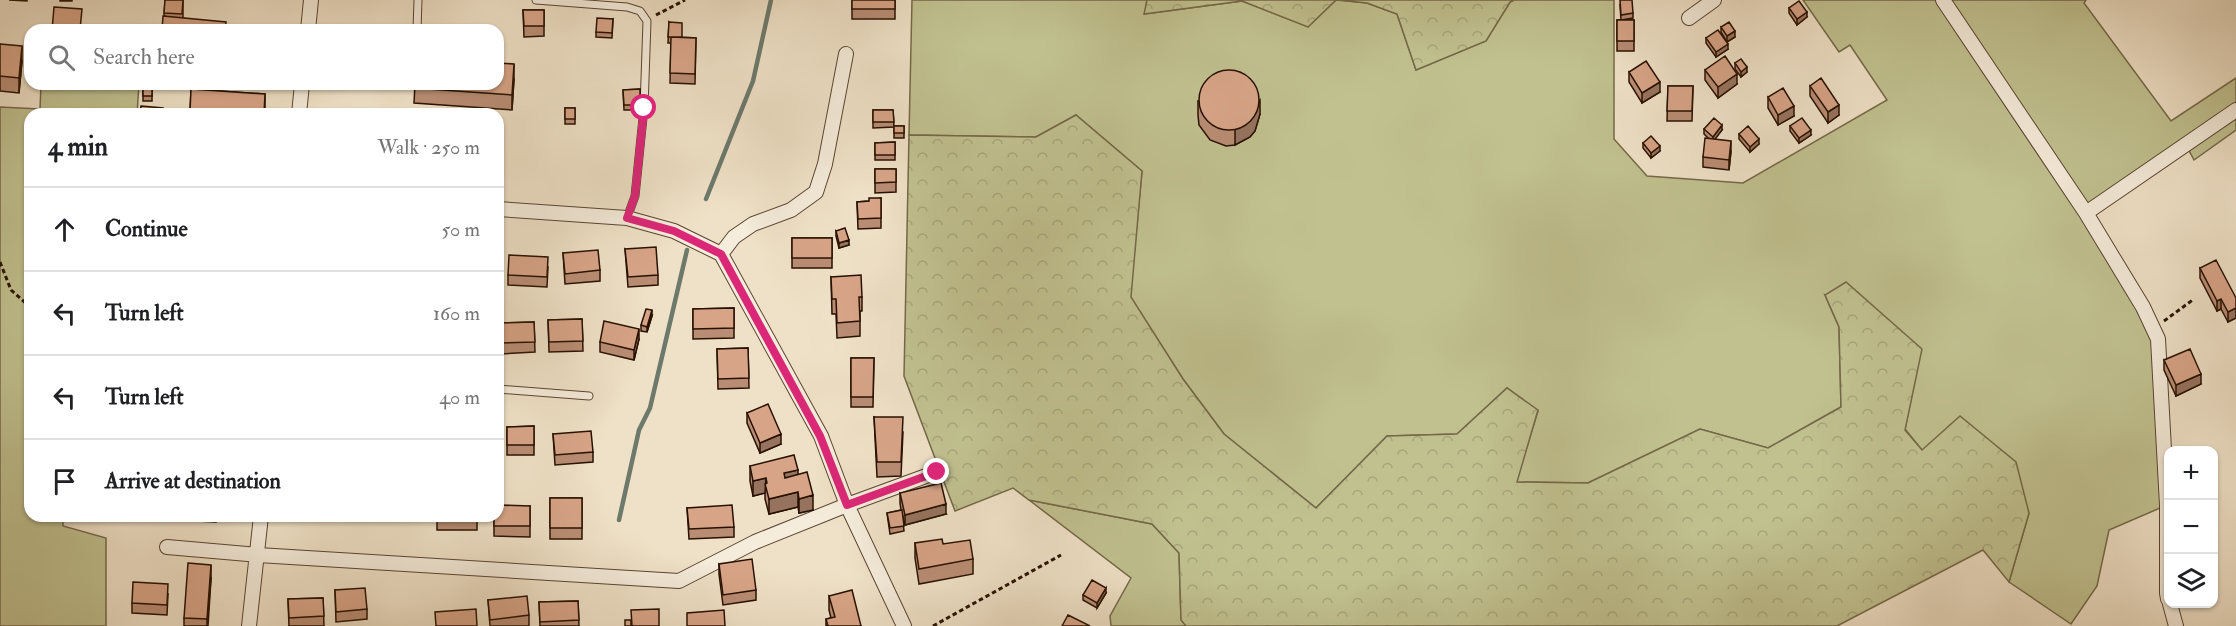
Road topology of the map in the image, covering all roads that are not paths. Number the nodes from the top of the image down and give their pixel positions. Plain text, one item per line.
1 (311, 0) edge
2 (418, 0) edge
3 (536, 0) edge
4 (1714, 0) edge
5 (1943, 0) edge
6 (1689, 18) dead end
7 (309, 24) edge
8 (417, 24) edge
9 (846, 54) dead end
10 (301, 90) edge
11 (300, 108) edge
12 (2236, 110) edge
13 (504, 209) edge
14 (2086, 213) junction
15 (627, 218) junction
16 (721, 254) junction
17 (504, 389) edge
18 (589, 396) dead end
19 (937, 472) dead end
20 (847, 505) junction
21 (261, 522) edge
22 (167, 547) dead end
23 (2167, 554) edge
24 (258, 555) junction
25 (2171, 608) edge
26 (249, 626) edge
27 (904, 626) edge
28 (2176, 626) edge

1 - 7 street
2 - 8 lane
3 - 15 lane
4 - 6 street
5 - 14 street
9 - 16 street
10 - 11 street
12 - 14 street
13 - 15 street
14 - 23 street
15 - 16 street
16 - 20 street
17 - 18 lane
19 - 20 street
20 - 24 street
20 - 27 street
21 - 24 street
22 - 24 street
24 - 26 street
25 - 28 street

